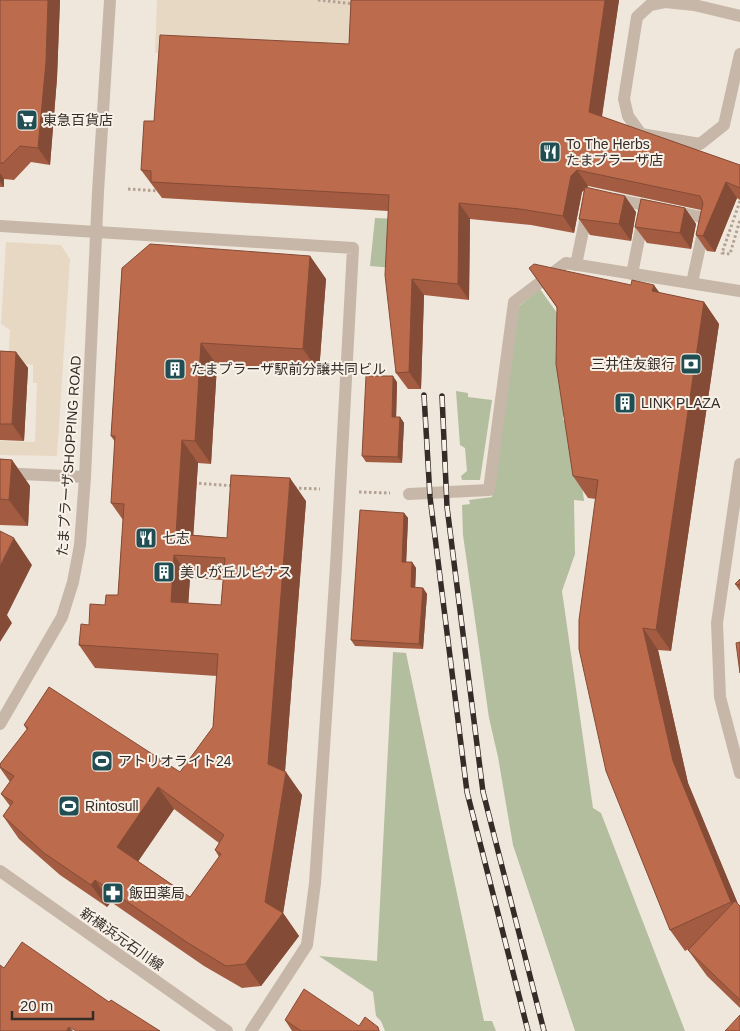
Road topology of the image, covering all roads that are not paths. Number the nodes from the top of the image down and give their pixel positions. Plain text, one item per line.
1 (110, 0) edge
2 (740, 16) edge
3 (740, 54) edge
4 (646, 206) junction
5 (0, 226) edge
6 (97, 232) junction
7 (576, 265) junction
8 (632, 274) junction
9 (692, 284) junction
10 (740, 291) edge
11 (740, 464) edge
12 (0, 473) edge
13 (85, 477) junction
14 (409, 494) road end
15 (734, 536) edge
16 (0, 724) edge
17 (737, 752) edge
18 (740, 772) edge
19 (0, 871) edge
20 (227, 1031) edge
21 (251, 1031) edge

1 - 6 street, たまプラーザSHOPPING ROAD
2 - 3 street
4 - 7 street
4 - 8 street
4 - 9 street
5 - 6 street
6 - 13 street, たまプラーザSHOPPING ROAD
6 - 21 street
7 - 8 street
7 - 14 street
8 - 9 street
9 - 10 street
11 - 15 street
12 - 13 street
13 - 16 street, たまプラーザSHOPPING ROAD
15 - 17 street
17 - 18 street
19 - 20 street, 新横浜元石川線

